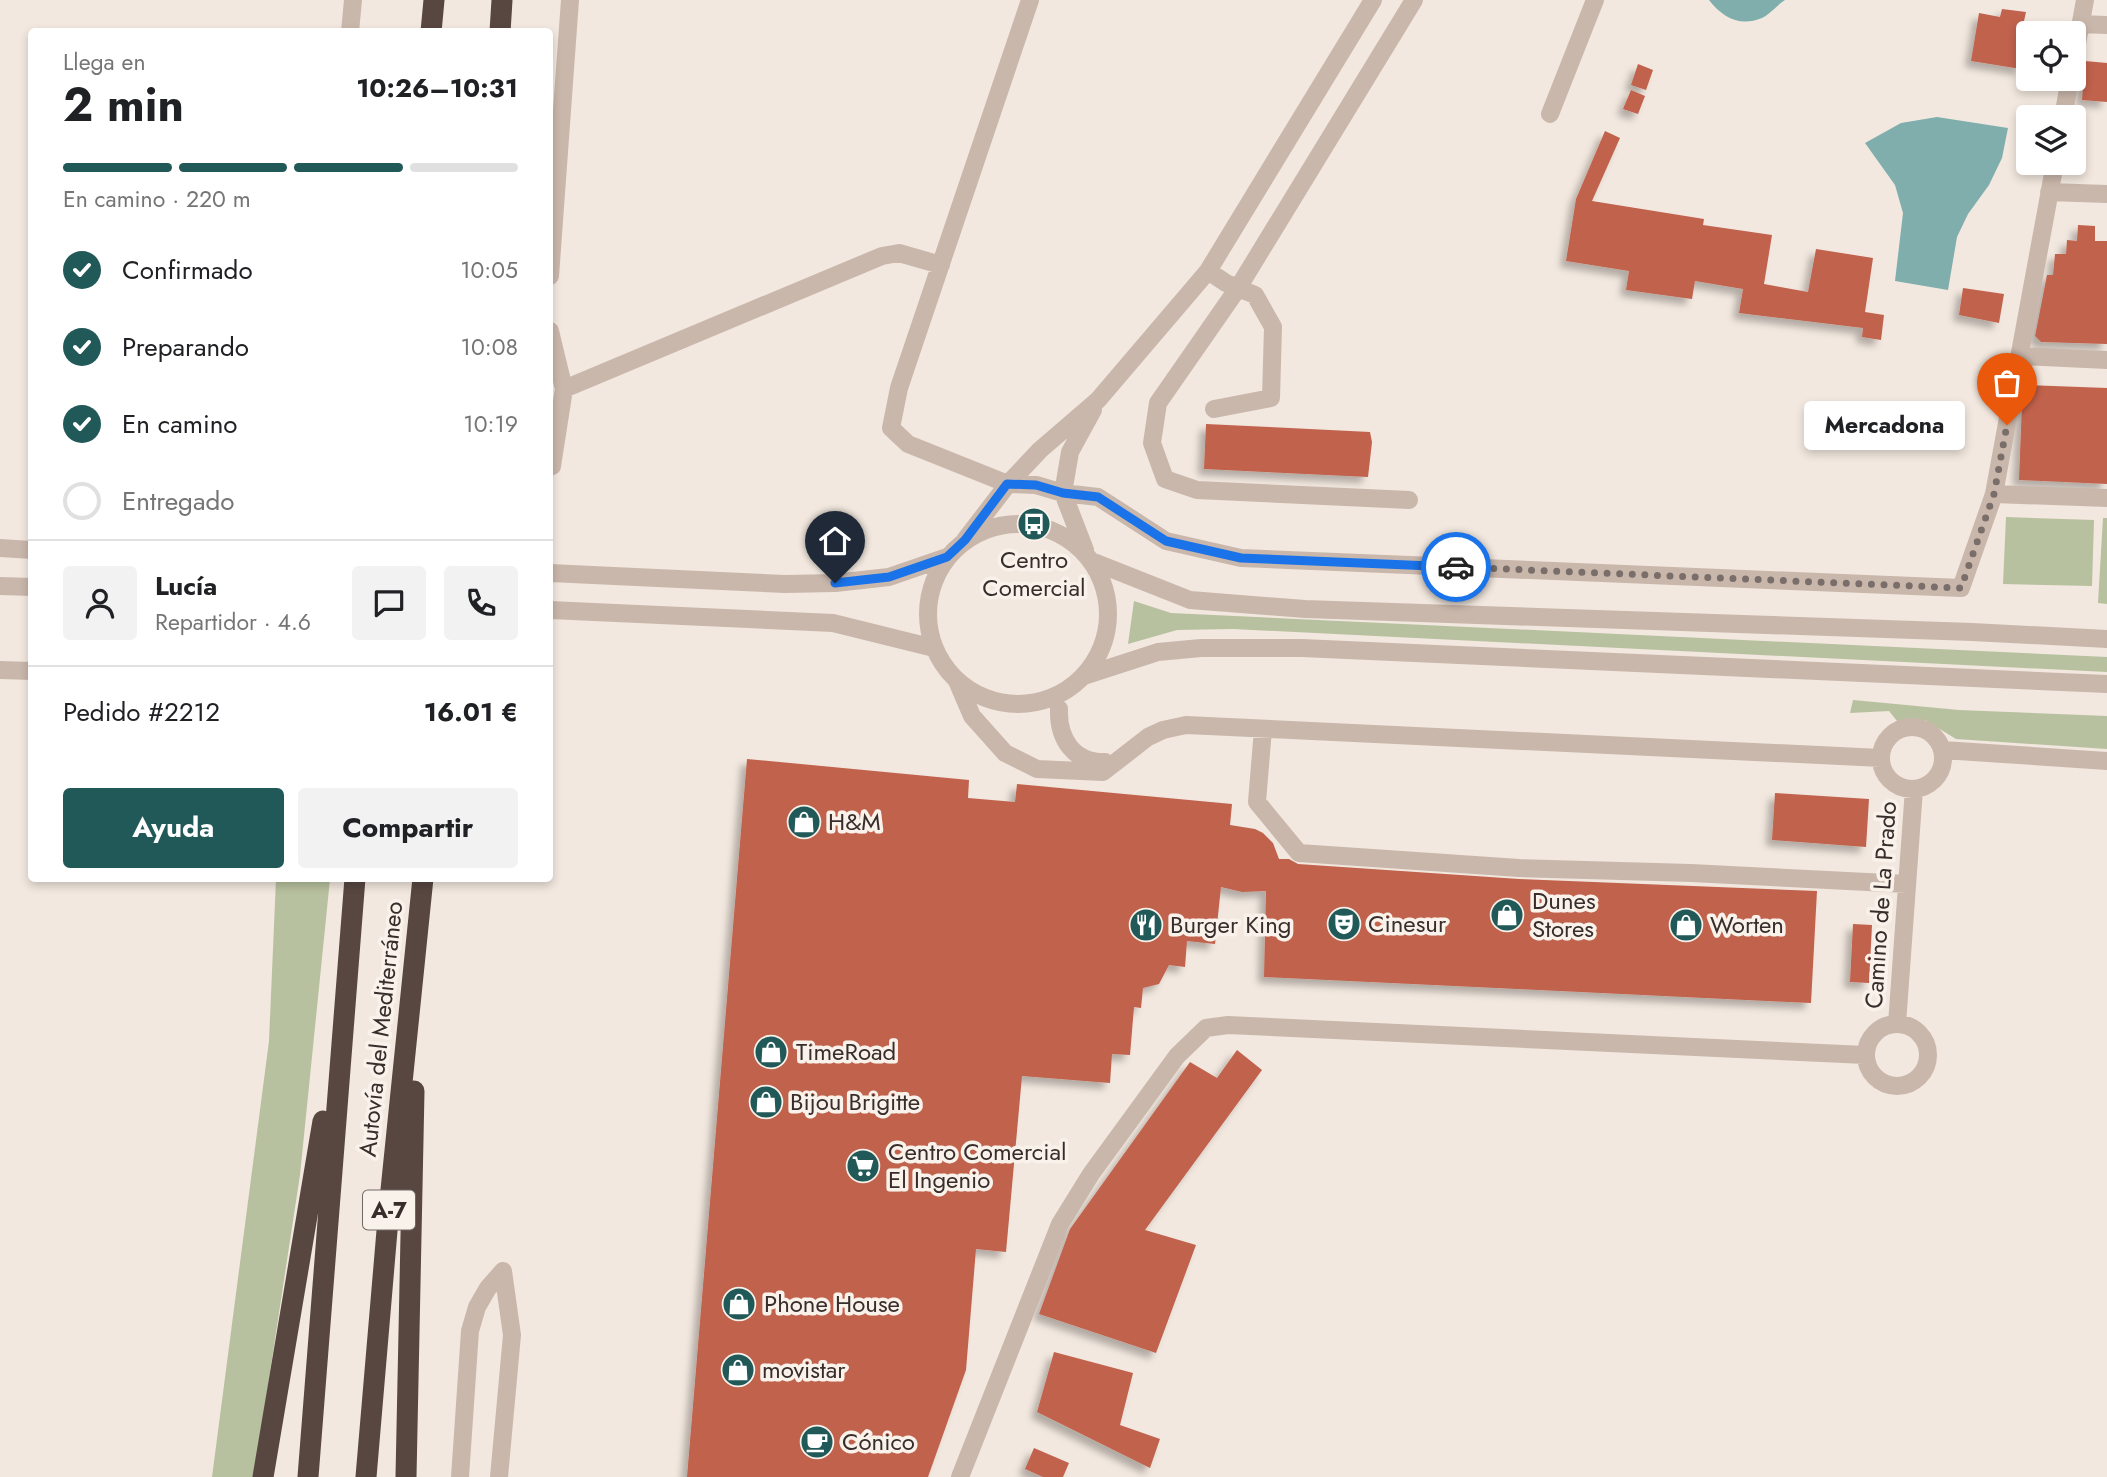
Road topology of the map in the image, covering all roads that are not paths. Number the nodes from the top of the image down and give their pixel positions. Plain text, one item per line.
1 (353, 0) edge
2 (434, 0) edge
3 (502, 0) edge
4 (570, 0) edge
5 (1030, 0) edge
6 (1373, 0) edge
7 (1414, 0) edge
8 (1595, 0) edge
9 (2085, 0) edge
10 (2081, 21) edge
11 (2086, 24) edge
12 (2107, 24) edge
13 (350, 28) edge
14 (431, 28) edge
15 (500, 28) edge
16 (1550, 114) dead end
17 (2053, 175) edge
18 (2049, 192) junction
19 (2107, 194) edge
20 (553, 235) edge
21 (942, 265) junction
22 (1208, 271) junction
23 (1238, 288) junction
24 (553, 343) edge
25 (2020, 356) junction
26 (2107, 360) edge
27 (564, 389) junction
28 (1098, 400) junction
29 (1214, 409) dead end
30 (553, 460) edge
31 (1007, 484) junction
32 (1063, 493) junction
33 (1994, 494) junction
34 (2107, 498) edge
35 (1409, 500) dead end
36 (965, 540) junction
37 (0, 548) edge
38 (28, 550) edge
39 (947, 557) junction
40 (1090, 558) junction
41 (553, 573) edge
42 (0, 586) edge
43 (28, 587) edge
44 (553, 610) edge
45 (2107, 639) edge
46 (934, 648) junction
47 (0, 670) edge
48 (28, 671) edge
49 (1084, 676) junction
50 (957, 681) junction
51 (2107, 684) edge
52 (1059, 709) dead end
53 (1263, 729) junction
54 (1942, 750) junction
55 (1125, 755) junction
56 (1881, 758) junction
57 (2107, 761) edge
58 (1914, 789) junction
59 (355, 882) edge
60 (423, 882) edge
61 (1907, 884) junction
62 (418, 944) junction
63 (346, 984) junction
64 (1897, 1024) junction
65 (1865, 1055) junction
66 (263, 1477) edge
67 (308, 1477) edge
68 (366, 1477) edge
69 (406, 1477) edge
70 (460, 1477) edge
71 (499, 1477) edge
72 (960, 1477) edge

1 - 13 street
2 - 14 highway
3 - 15 highway
4 - 20 street
5 - 21 street
6 - 22 street
7 - 23 street
8 - 16 street
9 - 10 street
11 - 12 street
17 - 18 street
18 - 19 street
18 - 25 street
21 - 27 street
21 - 31 street
22 - 23 street
22 - 28 street
23 - 29 street
23 - 35 street
24 - 27 street
25 - 26 street
25 - 33 street
27 - 30 street
28 - 31 street
28 - 32 street
31 - 32 street
31 - 36 street
32 - 33 street
32 - 40 street
33 - 34 street
36 - 39 street
36 - 40 street
37 - 38 street
39 - 41 street
39 - 46 street
40 - 45 street
40 - 49 street
42 - 43 street
44 - 46 street
46 - 50 street
47 - 48 street
49 - 50 street
49 - 51 street
50 - 55 street
52 - 55 street
53 - 55 street
53 - 56 street
53 - 61 street
54 - 56 street
54 - 57 street
54 - 58 street
56 - 58 street
58 - 61 street, Camino de La Prado
59 - 63 highway, Autovía del Mediterráneo / A-7
60 - 62 highway, Autovía del Mediterráneo / A-7
61 - 64 street, Camino de La Prado
62 - 68 highway, Autovía del Mediterráneo / A-7
62 - 69 highway
63 - 66 highway
63 - 67 highway, Autovía del Mediterráneo / A-7
64 - 65 street
64 - 65 street
65 - 72 street
70 - 71 street

